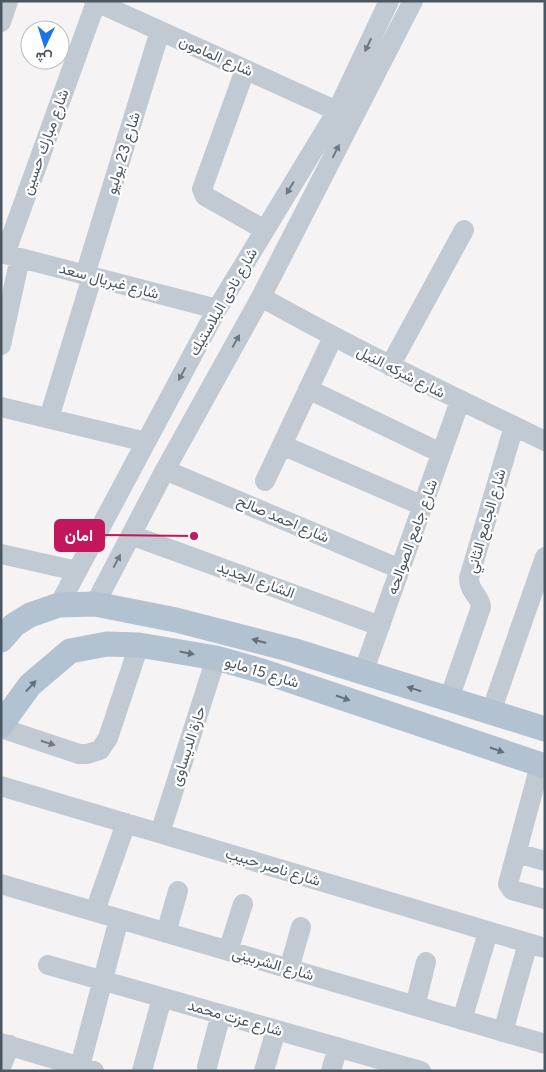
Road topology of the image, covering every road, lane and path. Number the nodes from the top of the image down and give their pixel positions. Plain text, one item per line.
1 (8, 1) edge
2 (389, 1) edge
3 (413, 1) edge
4 (95, 2) edge
5 (1, 22) edge
6 (160, 31) junction
7 (245, 70) junction
8 (337, 111) junction
9 (264, 230) junction
10 (464, 230) dead end
11 (9, 255) edge
12 (89, 276) junction
13 (261, 297) junction
14 (217, 309) junction
15 (332, 337) junction
16 (1, 346) edge
17 (390, 366) junction
18 (308, 389) junction
19 (460, 401) junction
20 (1, 407) edge
21 (49, 418) junction
22 (514, 426) junction
23 (545, 441) edge
24 (146, 442) junction
25 (282, 445) junction
26 (442, 453) junction
27 (165, 470) junction
28 (265, 481) dead end
29 (423, 506) junction
30 (131, 535) junction
31 (1, 554) edge
32 (545, 557) edge
33 (400, 569) junction
34 (77, 571) junction
35 (95, 604) junction
36 (59, 605) junction
37 (380, 626) junction
38 (5, 629) edge
39 (139, 645) junction
40 (216, 658) junction
41 (363, 673) junction
42 (449, 699) junction
43 (491, 712) junction
44 (1, 726) edge
45 (545, 729) edge
46 (542, 766) edge
47 (1, 786) edge
48 (126, 823) junction
49 (160, 833) junction
50 (517, 853) junction
51 (545, 861) edge
52 (1, 884) edge
53 (178, 891) dead end
54 (545, 899) edge
55 (243, 904) dead end
56 (95, 911) junction
57 (119, 919) junction
58 (301, 927) dead end
59 (488, 932) junction
60 (166, 933) junction
61 (536, 945) edge
62 (228, 951) junction
63 (426, 962) dead end
64 (48, 965) dead end
65 (289, 969) junction
66 (102, 980) junction
67 (162, 998) junction
68 (415, 1006) junction
69 (221, 1014) junction
70 (462, 1020) junction
71 (276, 1030) junction
72 (503, 1032) junction
73 (6, 1044) edge
74 (545, 1044) edge
75 (338, 1047) junction
76 (1, 1067) edge
77 (207, 1067) dead end
78 (77, 1068) edge
79 (411, 1069) edge
80 (142, 1071) edge
81 (264, 1071) edge
82 (331, 1071) edge

1 - 5 street
2 -> 8 street, شارع نادى البلاستيك
13 -> 3 street, شارع نادى البلاستيك
4 - 6 street, شارع المامون
4 - 11 street, شارع مبارك حسين
6 - 7 street, شارع المامون
6 - 12 street, شارع 23 يوليو
7 - 8 street, شارع المامون
7 - 9 street
8 -> 9 street, شارع نادى البلاستيك
9 - 14 street, شارع نادى البلاستيك
10 - 17 street
11 - 12 street, شارع غبريال سعد
11 - 16 street, شارع مبارك حسين
12 - 14 street, شارع غبريال سعد
12 - 21 street, شارع 23 يوليو
13 - 15 street, شارع شركه النيل
27 -> 13 street, شارع نادى البلاستيك
14 -> 24 street, شارع نادى البلاستيك
15 - 17 street, شارع شركه النيل
15 - 18 street
17 - 19 street, شارع شركه النيل
18 - 25 street
18 - 26 street
19 - 22 street, شارع شركه النيل
19 - 26 street, شارع جامع الصوالحه
20 - 21 street
21 - 24 street
22 - 23 street, شارع شركه النيل
22 - 42 street, شارع الجامع الثاني
24 - 34 street, شارع نادى البلاستيك
25 - 28 street
25 - 29 street
26 - 29 street, شارع جامع الصوالحه
27 - 30 street, شارع نادى البلاستيك
27 - 33 street, شارع احمد صالح
29 - 33 street, شارع جامع الصوالحه
35 -> 30 street, شارع نادى البلاستيك
30 - 37 street, الشارع الجديد
31 - 34 street
32 - 43 street
33 - 37 street, شارع جامع الصوالحه
34 - 36 street, شارع نادى البلاستيك
35 - 36 main road, شارع 15 مايو
41 -> 35 main road, شارع 15 مايو
36 - 38 main road, شارع 15 مايو
37 - 41 street, شارع جامع الصوالحه
39 -> 40 main road, شارع 15 مايو
44 -> 39 main road, شارع 15 مايو
44 -> 39 street
40 -> 46 main road, شارع 15 مايو
40 - 49 street, حارة الديساوى
42 -> 41 main road, شارع 15 مايو
42 - 43 main road, شارع 15 مايو
43 - 45 main road, شارع 15 مايو
46 - 50 street
47 - 48 street, شارع ناصر حبيب
48 - 49 street, شارع ناصر حبيب
48 - 56 street
49 - 59 street, شارع ناصر حبيب
50 - 51 street
50 - 54 street
52 - 56 street, شارع الشربينى
53 - 60 street
55 - 62 street
56 - 57 street, شارع الشربينى
57 - 60 street, شارع الشربينى
57 - 66 street
58 - 65 street
59 - 61 street, شارع ناصر حبيب
59 - 70 street
60 - 62 street, شارع الشربينى
61 - 72 street
62 - 65 street, شارع الشربينى
63 - 68 street
64 - 66 street, شارع عزت محمد
65 - 68 street, شارع الشربينى
66 - 67 street, شارع عزت محمد
66 - 78 street
67 - 69 street, شارع عزت محمد
67 - 80 street
68 - 70 street, شارع الشربينى
69 - 71 street, شارع عزت محمد
69 - 77 street
70 - 72 street, شارع الشربينى
71 - 75 street, شارع عزت محمد
71 - 81 street
72 - 74 street, شارع الشربينى
73 - 76 street
73 - 78 street
75 - 79 street, شارع عزت محمد
75 - 82 street

